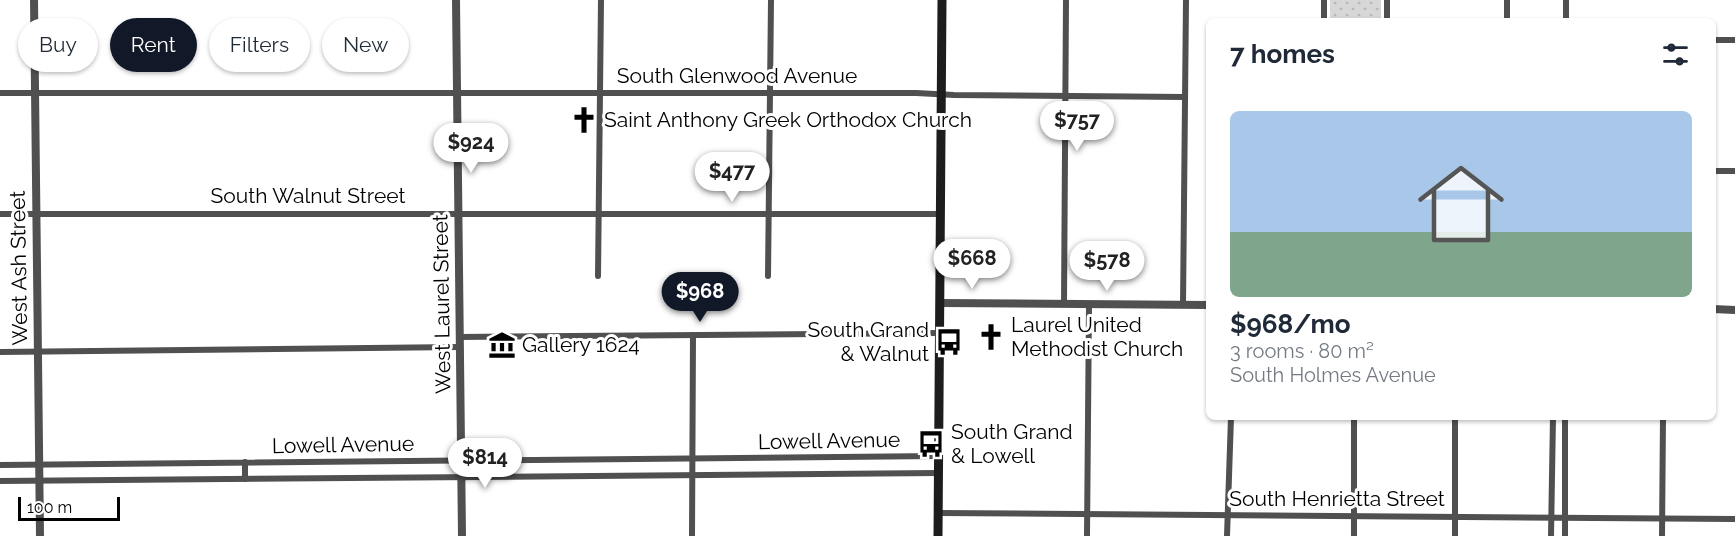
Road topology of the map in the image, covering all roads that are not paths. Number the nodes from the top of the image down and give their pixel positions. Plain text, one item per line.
1 (34, 0) edge
2 (456, 0) edge
3 (601, 0) edge
4 (771, 0) edge
5 (942, 0) edge
6 (1066, 0) edge
7 (1186, 0) edge
8 (1324, 0) edge
9 (1387, 0) edge
10 (1507, 0) edge
11 (1566, 0) edge
12 (1324, 18) edge
13 (1387, 18) edge
14 (1507, 18) edge
15 (1566, 18) edge
16 (1716, 40) edge
17 (1735, 40) edge
18 (0, 93) edge
19 (35, 93) junction
20 (458, 93) junction
21 (600, 93) junction
22 (770, 93) junction
23 (942, 94) junction
24 (1065, 96) junction
25 (1185, 97) junction
26 (1716, 171) edge
27 (1735, 171) edge
28 (0, 214) edge
29 (37, 214) junction
30 (458, 214) junction
31 (598, 214) junction
32 (940, 214) junction
33 (769, 215) junction
34 (598, 276) dead end
35 (768, 276) dead end
36 (940, 303) junction
37 (1064, 304) junction
38 (1089, 305) junction
39 (1184, 305) junction
40 (1206, 305) edge
41 (1716, 309) edge
42 (1735, 310) edge
43 (939, 333) junction
44 (693, 335) junction
45 (460, 337) junction
46 (460, 347) junction
47 (0, 352) edge
48 (38, 352) junction
49 (1231, 420) edge
50 (1354, 420) edge
51 (1455, 420) edge
52 (1553, 420) edge
53 (1565, 420) edge
54 (1663, 420) edge
55 (939, 456) junction
56 (693, 459) junction
57 (461, 460) junction
58 (245, 462) junction
59 (0, 465) edge
60 (39, 465) junction
61 (939, 473) junction
62 (693, 475) junction
63 (462, 477) junction
64 (245, 479) junction
65 (0, 481) edge
66 (40, 481) junction
67 (938, 513) junction
68 (1088, 514) junction
69 (1227, 515) junction
70 (1455, 516) junction
71 (1354, 517) junction
72 (1551, 517) junction
73 (1565, 517) junction
74 (1663, 519) junction
75 (1735, 519) edge
76 (40, 536) edge
77 (462, 536) edge
78 (693, 536) edge
79 (938, 536) edge
80 (1088, 536) edge
81 (1227, 536) edge
82 (1354, 536) edge
83 (1455, 536) edge
84 (1551, 536) edge
85 (1565, 536) edge
86 (1662, 536) edge

1 - 19 street, West Ash Street
2 - 20 street, West Laurel Street
3 - 21 street
4 - 22 street
5 - 23 main road
6 - 24 street
7 - 25 street
8 - 12 street
9 - 13 street
10 - 14 street
11 - 15 street
16 - 17 street
18 - 19 street, South Glenwood Avenue
19 - 20 street, South Glenwood Avenue
19 - 29 street, West Ash Street
20 - 21 street, South Glenwood Avenue
20 - 30 street, West Laurel Street
21 - 22 street, South Glenwood Avenue
21 - 31 street
22 - 23 street, South Glenwood Avenue
22 - 33 street
23 - 24 street, South Glenwood Avenue
23 - 32 main road
24 - 25 street, South Glenwood Avenue
24 - 37 street
25 - 39 street
26 - 27 street
28 - 29 street, South Walnut Street
29 - 30 street, South Walnut Street
29 - 48 street, West Ash Street
30 - 31 street, South Walnut Street
30 - 45 street, West Laurel Street
31 - 33 street, South Walnut Street
31 - 34 street
32 - 33 street, South Walnut Street
32 - 36 main road
33 - 35 street
36 - 37 street
36 - 43 main road
37 - 38 street
38 - 39 street
38 - 68 street
39 - 40 street
41 - 42 street
43 - 44 street
43 - 55 main road
44 - 45 street
44 - 56 street
45 - 46 street, West Laurel Street
46 - 48 street
46 - 57 street, West Laurel Street
47 - 48 street
48 - 60 street, West Ash Street
49 - 69 street
50 - 71 street
51 - 70 street
52 - 72 street
53 - 73 street
54 - 74 street
55 - 56 street, Lowell Avenue
55 - 61 main road
56 - 57 street, Lowell Avenue
56 - 62 street
57 - 58 street, Lowell Avenue
57 - 63 street, West Laurel Street
58 - 60 street, Lowell Avenue
58 - 64 street
59 - 60 street, Lowell Avenue
60 - 66 street, West Ash Street
61 - 62 street, Lowell Avenue
61 - 67 main road
62 - 63 street, Lowell Avenue
62 - 78 street
63 - 64 street, Lowell Avenue
63 - 77 street, West Laurel Street
64 - 66 street, Lowell Avenue
65 - 66 street, Lowell Avenue
66 - 76 street, West Ash Street
67 - 68 street, South Henrietta Street
67 - 79 main road
68 - 69 street, South Henrietta Street
68 - 80 street
69 - 71 street, South Henrietta Street
69 - 81 street
70 - 71 street, South Henrietta Street
70 - 72 street, South Henrietta Street
70 - 83 street
71 - 82 street
72 - 73 street, South Henrietta Street
72 - 84 street
73 - 74 street, South Henrietta Street
73 - 85 street
74 - 75 street, South Henrietta Street
74 - 86 street

